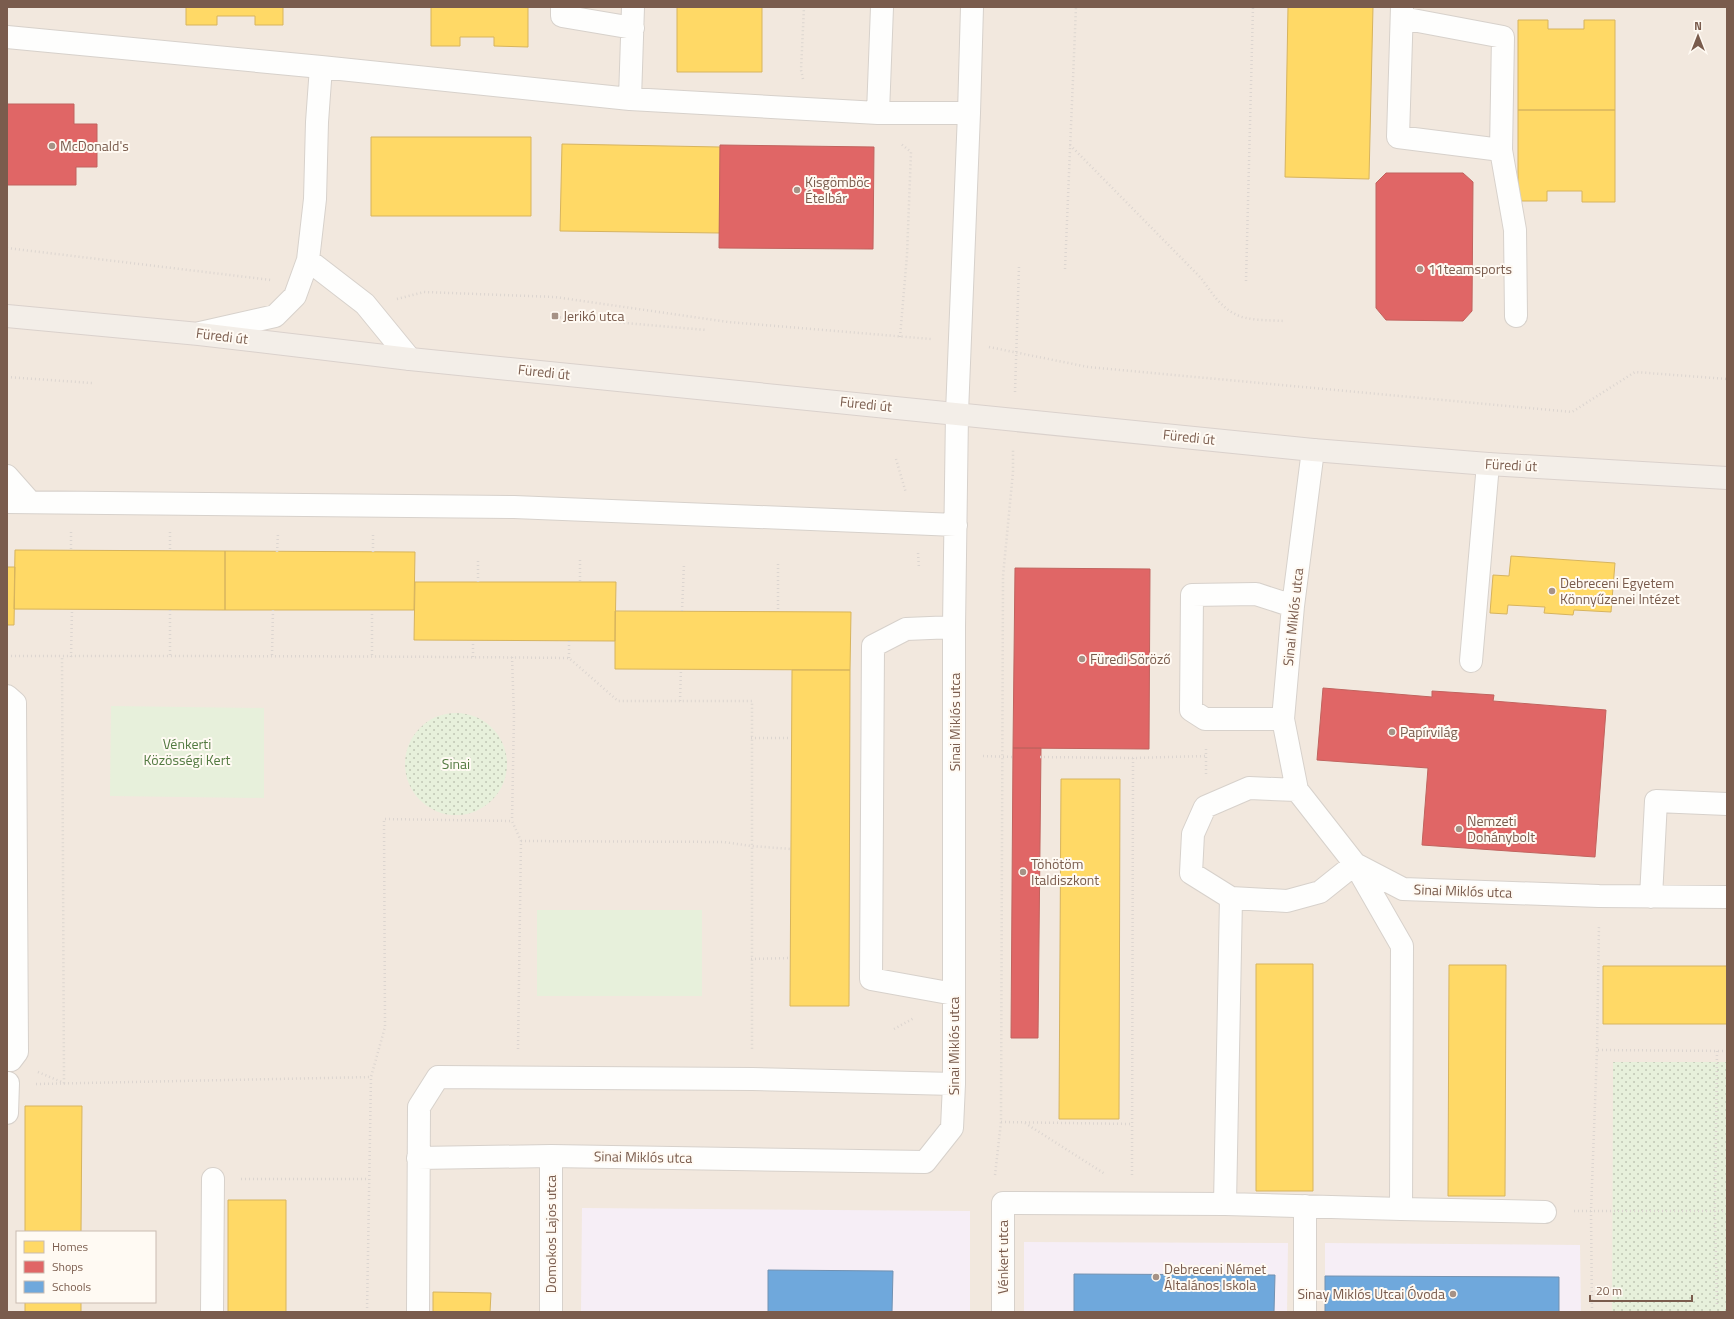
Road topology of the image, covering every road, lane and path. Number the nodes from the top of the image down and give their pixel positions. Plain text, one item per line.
1 (562, 7) edge
2 (804, 7) edge
3 (882, 7) edge
4 (972, 7) edge
5 (1076, 7) edge
6 (1253, 7) edge
7 (1402, 13) edge
8 (633, 17) edge
9 (7, 37) edge
10 (321, 67) junction
11 (630, 98) junction
12 (811, 110) junction
13 (878, 113) junction
14 (969, 113) junction
15 (893, 142) dead end
16 (1070, 145) junction
17 (1501, 150) junction
18 (308, 260) junction
19 (1019, 266) dead end
20 (1065, 268) dead end
21 (1246, 281) dead end
22 (555, 297) dead end
23 (7, 316) edge
24 (1516, 316) dead end
25 (556, 317) dead end
26 (1284, 321) dead end
27 (706, 330) dead end
28 (199, 334) junction
29 (410, 359) junction
30 (7, 377) edge
31 (1727, 378) edge
32 (92, 383) dead end
33 (957, 413) junction
34 (1313, 450) junction
35 (1488, 464) junction
36 (1013, 472) dead end
37 (7, 476) edge
38 (1727, 478) edge
39 (7, 502) edge
40 (30, 502) junction
41 (956, 525) junction
42 (71, 529) dead end
43 (170, 531) dead end
44 (278, 532) dead end
45 (373, 532) dead end
46 (71, 551) dead end
47 (170, 551) dead end
48 (277, 552) dead end
49 (373, 552) dead end
50 (478, 560) dead end
51 (580, 560) dead end
52 (684, 564) dead end
53 (778, 564) dead end
54 (478, 582) dead end
55 (580, 582) dead end
56 (1293, 606) junction
57 (72, 610) dead end
58 (170, 610) dead end
59 (274, 610) dead end
60 (372, 611) dead end
61 (682, 611) dead end
62 (778, 612) dead end
63 (954, 627) junction
64 (473, 641) dead end
65 (569, 641) dead end
66 (170, 655) junction
67 (272, 655) junction
68 (372, 655) junction
69 (7, 656) edge
70 (62, 656) junction
71 (71, 657) junction
72 (473, 657) junction
73 (512, 657) junction
74 (569, 658) junction
75 (1471, 661) dead end
76 (681, 669) dead end
77 (7, 696) edge
78 (680, 701) junction
79 (1205, 719) junction
80 (1283, 719) junction
81 (752, 738) junction
82 (791, 738) dead end
83 (1206, 756) junction
84 (1040, 757) dead end
85 (1133, 758) junction
86 (1297, 790) junction
87 (1727, 804) edge
88 (1205, 807) junction
89 (512, 821) junction
90 (520, 841) junction
91 (751, 846) junction
92 (791, 849) dead end
93 (1355, 864) junction
94 (1599, 896) junction
95 (1651, 897) junction
96 (1727, 897) edge
97 (1231, 898) junction
98 (752, 958) junction
99 (790, 958) dead end
100 (954, 994) junction
101 (518, 1028) dead end
102 (1597, 1050) junction
103 (1717, 1051) junction
104 (1727, 1051) edge
105 (9, 1060) edge
106 (370, 1077) junction
107 (752, 1079) junction
108 (8, 1083) edge
109 (64, 1083) junction
110 (36, 1084) dead end
111 (954, 1084) junction
112 (7, 1113) edge
113 (1001, 1122) junction
114 (1025, 1123) junction
115 (1132, 1124) junction
116 (551, 1156) junction
117 (418, 1158) junction
118 (1132, 1168) dead end
119 (1107, 1175) dead end
120 (262, 1179) dead end
121 (213, 1180) dead end
122 (368, 1180) junction
123 (995, 1183) dead end
124 (1225, 1204) junction
125 (1305, 1206) junction
126 (1401, 1210) junction
127 (1591, 1211) junction
128 (1715, 1211) junction
129 (1727, 1211) edge
130 (1545, 1212) joint
131 (1717, 1307) dead end
132 (212, 1312) edge
133 (367, 1312) edge
134 (418, 1312) edge
135 (550, 1312) edge
136 (1003, 1312) edge
137 (1305, 1312) edge
138 (1592, 1312) edge

1 - 8 street
2 - 12 path
3 - 13 street
4 - 14 street, Sinai Miklós utca
5 - 16 path
6 - 21 path
7 - 17 street
7 - 17 street
8 - 11 street
9 - 10 street
10 - 11 street
10 - 18 street
11 - 12 street
12 - 13 street
13 - 14 street
14 - 33 street, Sinai Miklós utca
15 - 22 path
16 - 20 path
16 - 26 path
17 - 24 street
18 - 28 street
18 - 29 street
19 - 31 path
23 - 28 main road, Füredi út
25 - 27 path
28 - 29 main road, Füredi út
29 - 33 main road, Füredi út
30 - 32 path
33 - 34 main road, Füredi út
33 - 41 street, Sinai Miklós utca
34 - 35 main road, Füredi út
34 - 56 street, Sinai Miklós utca
35 - 38 main road, Füredi út
35 - 75 street
36 - 113 path
37 - 40 street
39 - 40 street
40 - 41 street
41 - 63 street, Sinai Miklós utca
42 - 46 path
43 - 47 path
44 - 48 path
45 - 49 path
50 - 54 path
51 - 55 path
52 - 61 path
53 - 62 path
56 - 79 street
56 - 80 street, Sinai Miklós utca
57 - 71 path
58 - 66 path
59 - 67 path
60 - 68 path
63 - 100 street, Sinai Miklós utca
63 - 100 street
64 - 72 path
65 - 74 path
66 - 67 path
66 - 71 path
67 - 68 path
68 - 72 path
69 - 70 path
70 - 71 path
70 - 109 path
72 - 73 path
73 - 74 path
73 - 89 path
74 - 78 path
76 - 78 path
77 - 105 street
78 - 81 path
79 - 80 street
79 - 83 path
80 - 86 street, Sinai Miklós utca
81 - 82 path
81 - 91 path
83 - 85 path
83 - 88 path
84 - 85 path
85 - 115 path
86 - 88 street
86 - 93 street, Sinai Miklós utca
87 - 95 street
88 - 97 street
89 - 90 path
89 - 106 path
90 - 91 path
90 - 101 path
91 - 92 path
91 - 98 path
93 - 94 street, Sinai Miklós utca
93 - 97 street
93 - 126 street
94 - 95 street, Sinai Miklós utca
94 - 102 path
95 - 96 street, Sinai Miklós utca
97 - 124 street
98 - 99 path
98 - 107 path
100 - 111 street, Sinai Miklós utca
102 - 103 path
102 - 127 path
103 - 104 path
103 - 128 path
105 - 109 path
106 - 109 path
106 - 122 path
107 - 111 street
107 - 117 street
108 - 112 street
109 - 110 path
111 - 116 street, Sinai Miklós utca
113 - 114 path
113 - 123 path
114 - 115 path
114 - 119 path
115 - 118 path
116 - 117 street, Sinai Miklós utca
116 - 135 street, Domokos Lajos utca
117 - 134 street
120 - 122 path
121 - 132 street
122 - 133 path
124 - 125 street
124 - 136 street, Vénkert utca
125 - 126 street
125 - 137 street
126 - 130 street
127 - 128 path
127 - 130 path
127 - 138 path
128 - 129 path
128 - 131 path

